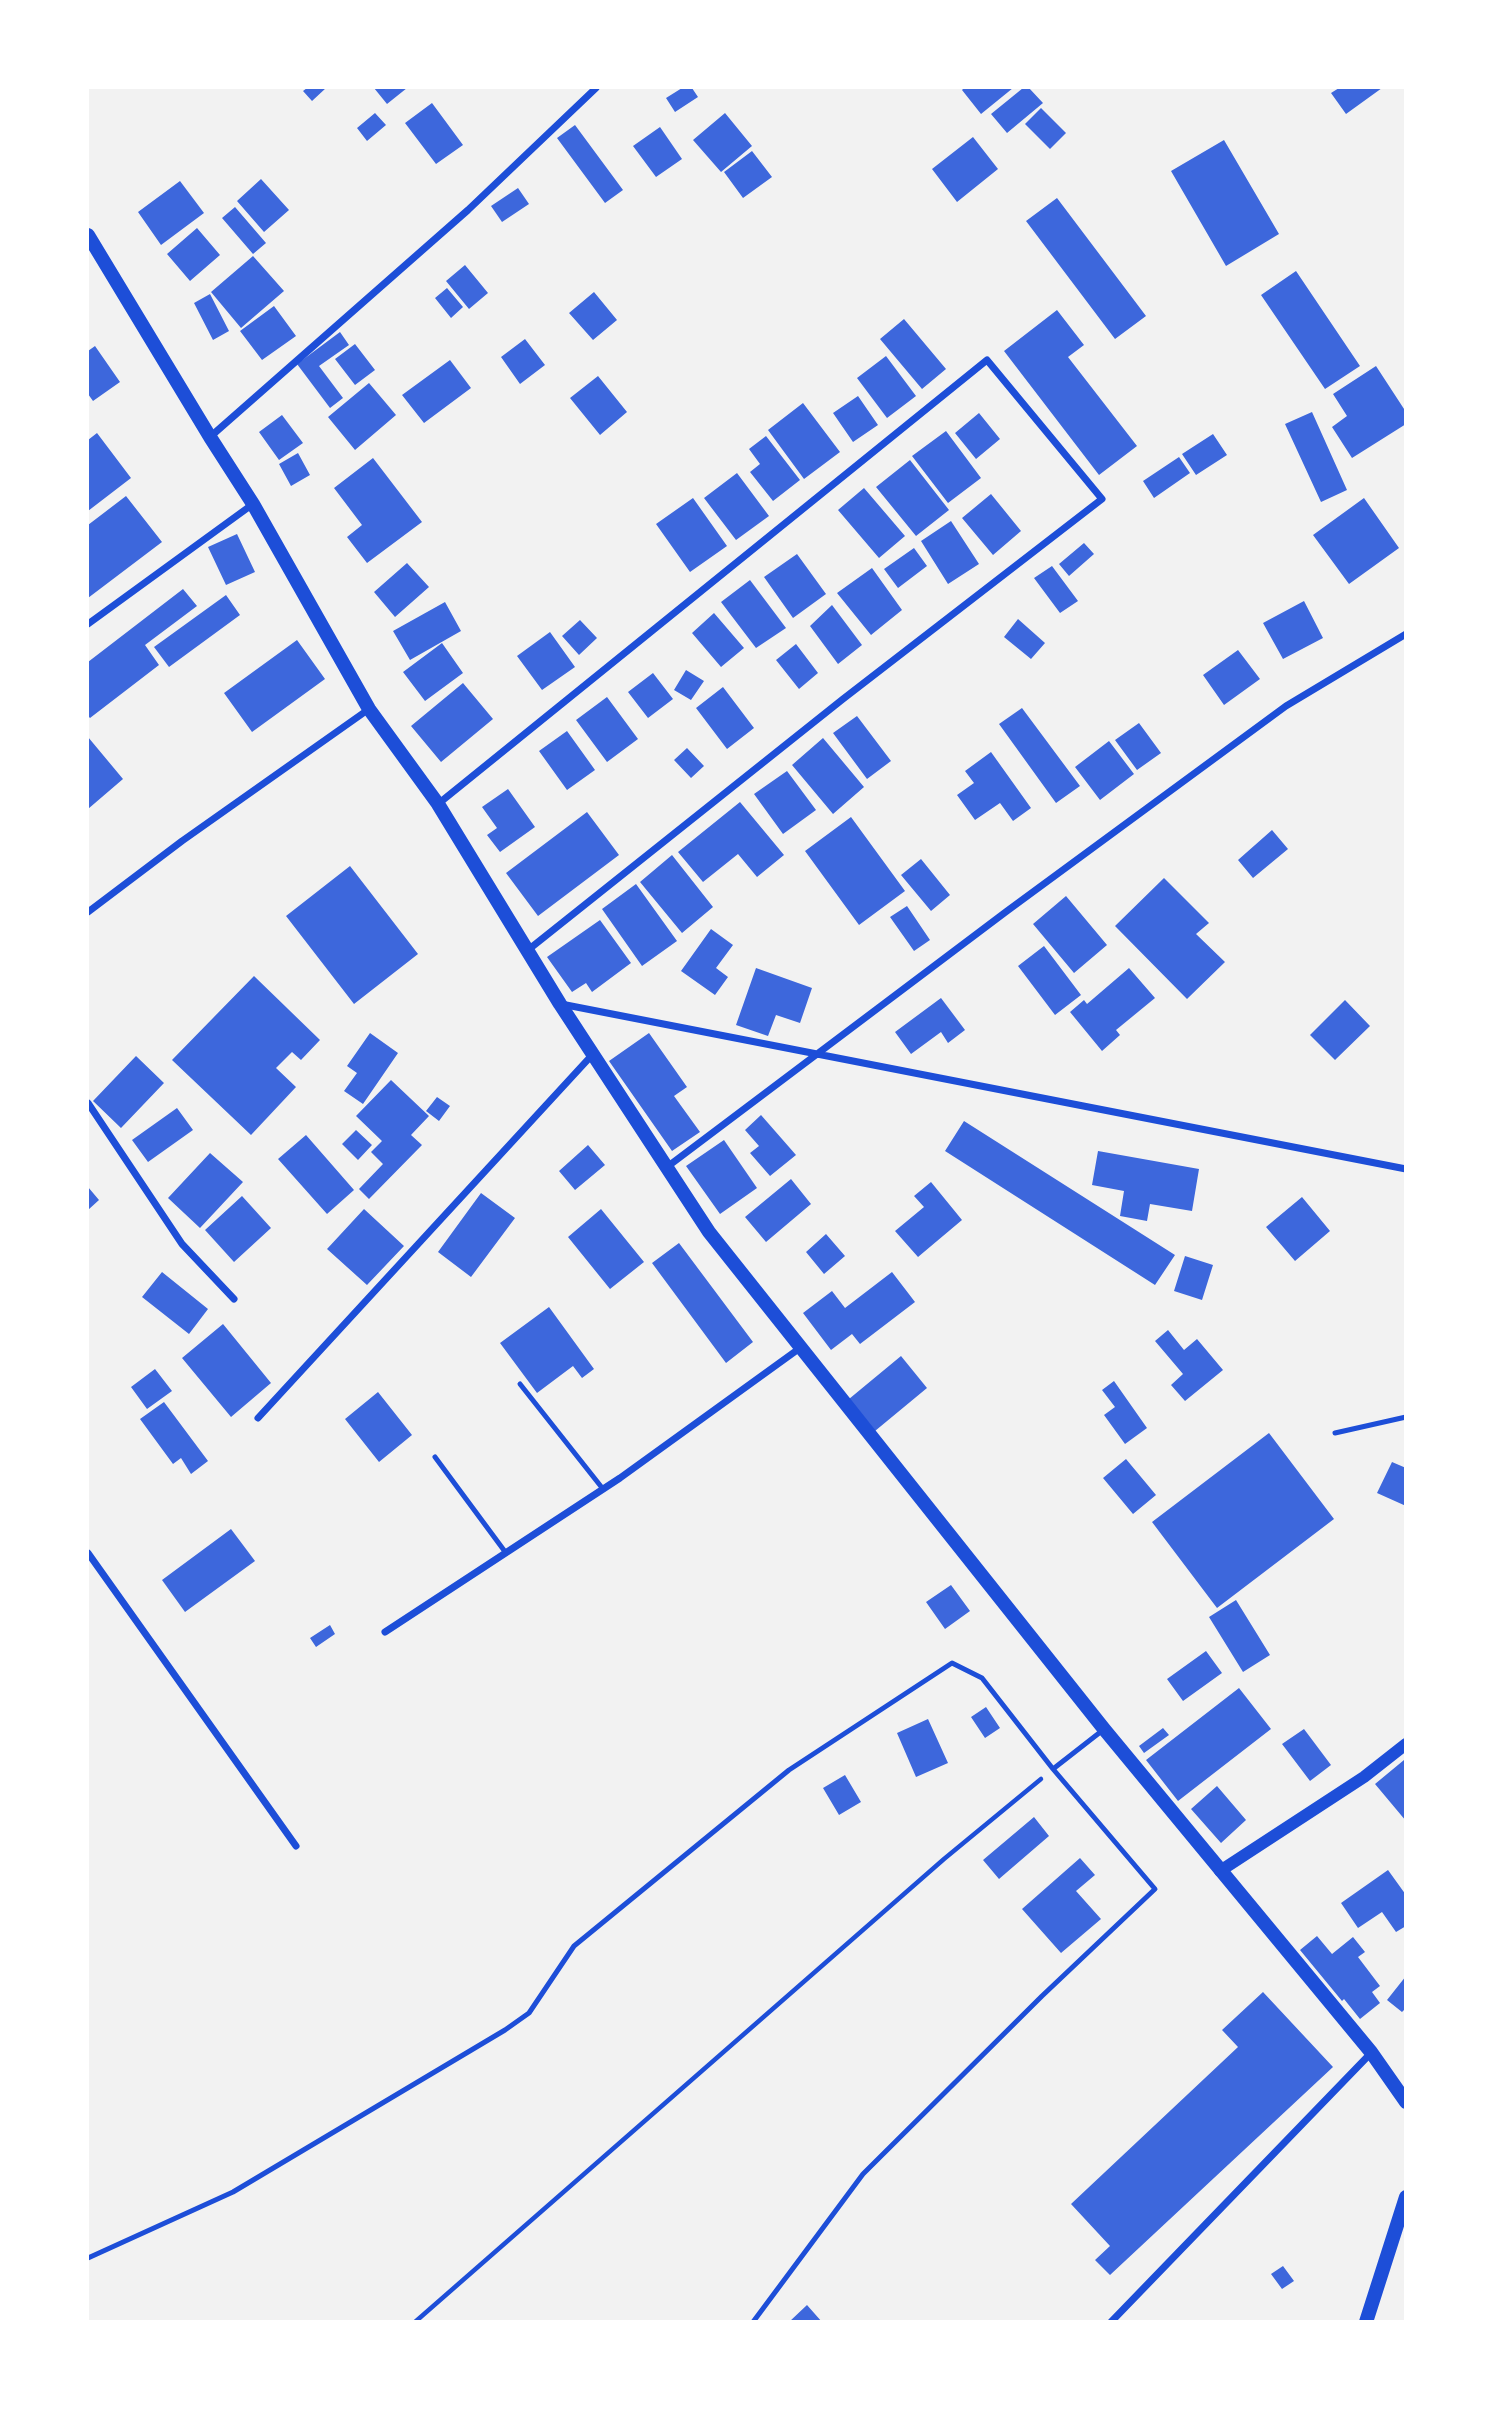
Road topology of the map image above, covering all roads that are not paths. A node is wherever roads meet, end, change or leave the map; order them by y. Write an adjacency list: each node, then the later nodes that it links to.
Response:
1 (596, 88): 3 (street)
2 (88, 235): 3 (main road)
3 (210, 437): 4 (main road)
4 (253, 504): 5 (street); 7 (main road)
5 (88, 624)
6 (1405, 634): 13 (street)
7 (369, 709): 8 (main road); 9 (street)
8 (438, 804): 10 (main road); 10 (street)
9 (88, 912)
10 (528, 950): 11 (main road)
11 (560, 1004): 12 (main road); 13 (street)
12 (593, 1054): 15 (main road); 21 (street)
13 (814, 1055): 15 (street); 16 (street)
14 (88, 1103): 17 (street)
15 (667, 1167): 18 (main road)
16 (1405, 1169)
17 (234, 1298)
18 (801, 1347): 24 (street); 28 (main road)
19 (520, 1384): 24 (lane)
20 (1405, 1417): 22 (lane)
21 (258, 1418)
22 (1335, 1433)
23 (435, 1457): 26 (lane)
24 (603, 1489): 26 (street)
25 (88, 1553): 31 (street)
26 (506, 1553): 27 (street)
27 (385, 1632)
28 (1104, 1729): 30 (lane); 32 (main road)
29 (1405, 1744): 32 (street)
30 (1053, 1769): 36 (lane); 37 (lane)
31 (296, 1846)
32 (1220, 1871): 33 (main road)
33 (1371, 2052): 34 (main road); 38 (street)
34 (1405, 2102)
35 (1405, 2197): 39 (main road)
36 (88, 2258)
37 (752, 2322)
38 (1111, 2322)
39 (1366, 2322)

